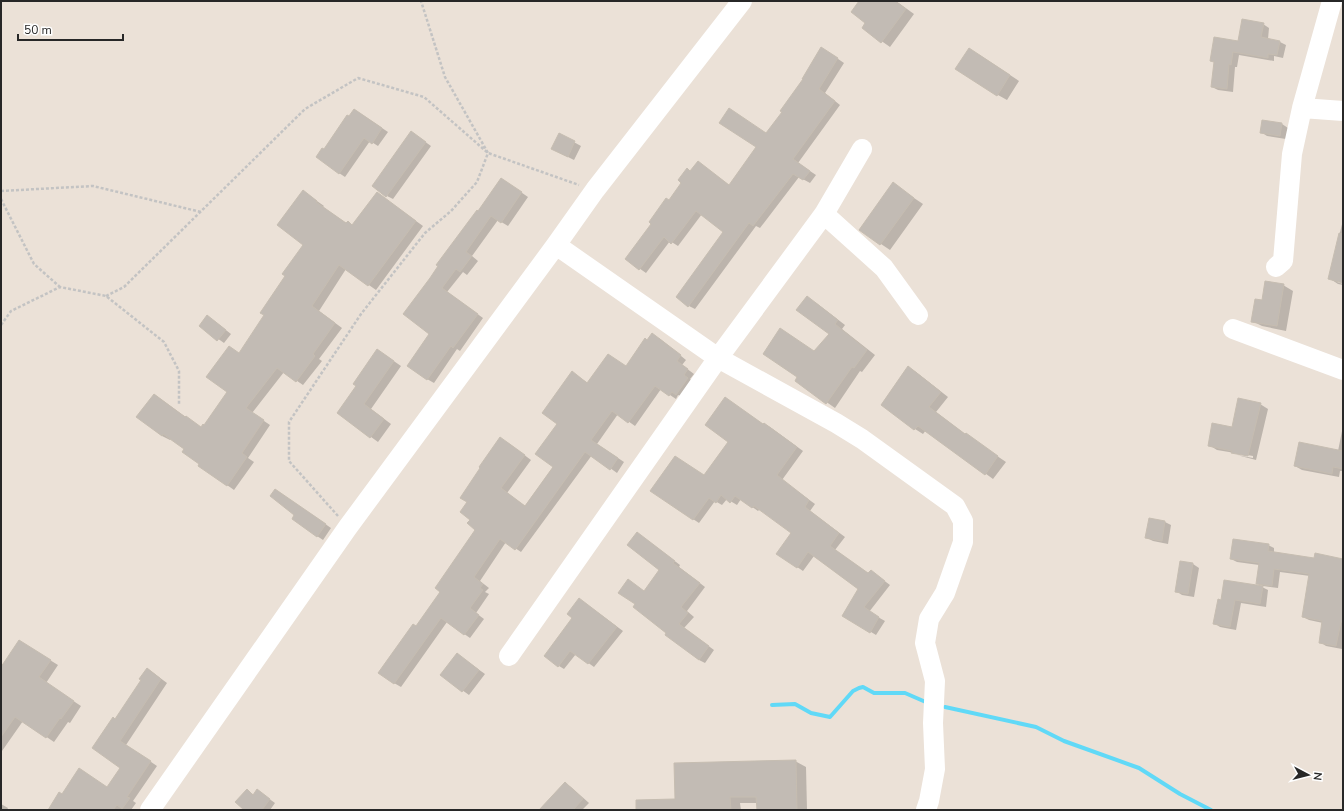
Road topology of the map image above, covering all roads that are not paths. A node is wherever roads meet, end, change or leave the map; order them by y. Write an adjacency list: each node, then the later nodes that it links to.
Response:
1 (742, 1): 7 (street)
2 (1332, 1): 3 (street)
3 (1302, 108): 4 (street); 8 (street)
4 (1343, 111)
5 (862, 149): 6 (street)
6 (824, 214): 9 (street); 11 (street)
7 (556, 245): 11 (street); 14 (street)
8 (1276, 267)
9 (918, 314)
10 (1233, 329): 12 (street)
11 (718, 358): 13 (street); 15 (street)
12 (1343, 370)
13 (509, 656)
14 (150, 810)
15 (926, 810)

